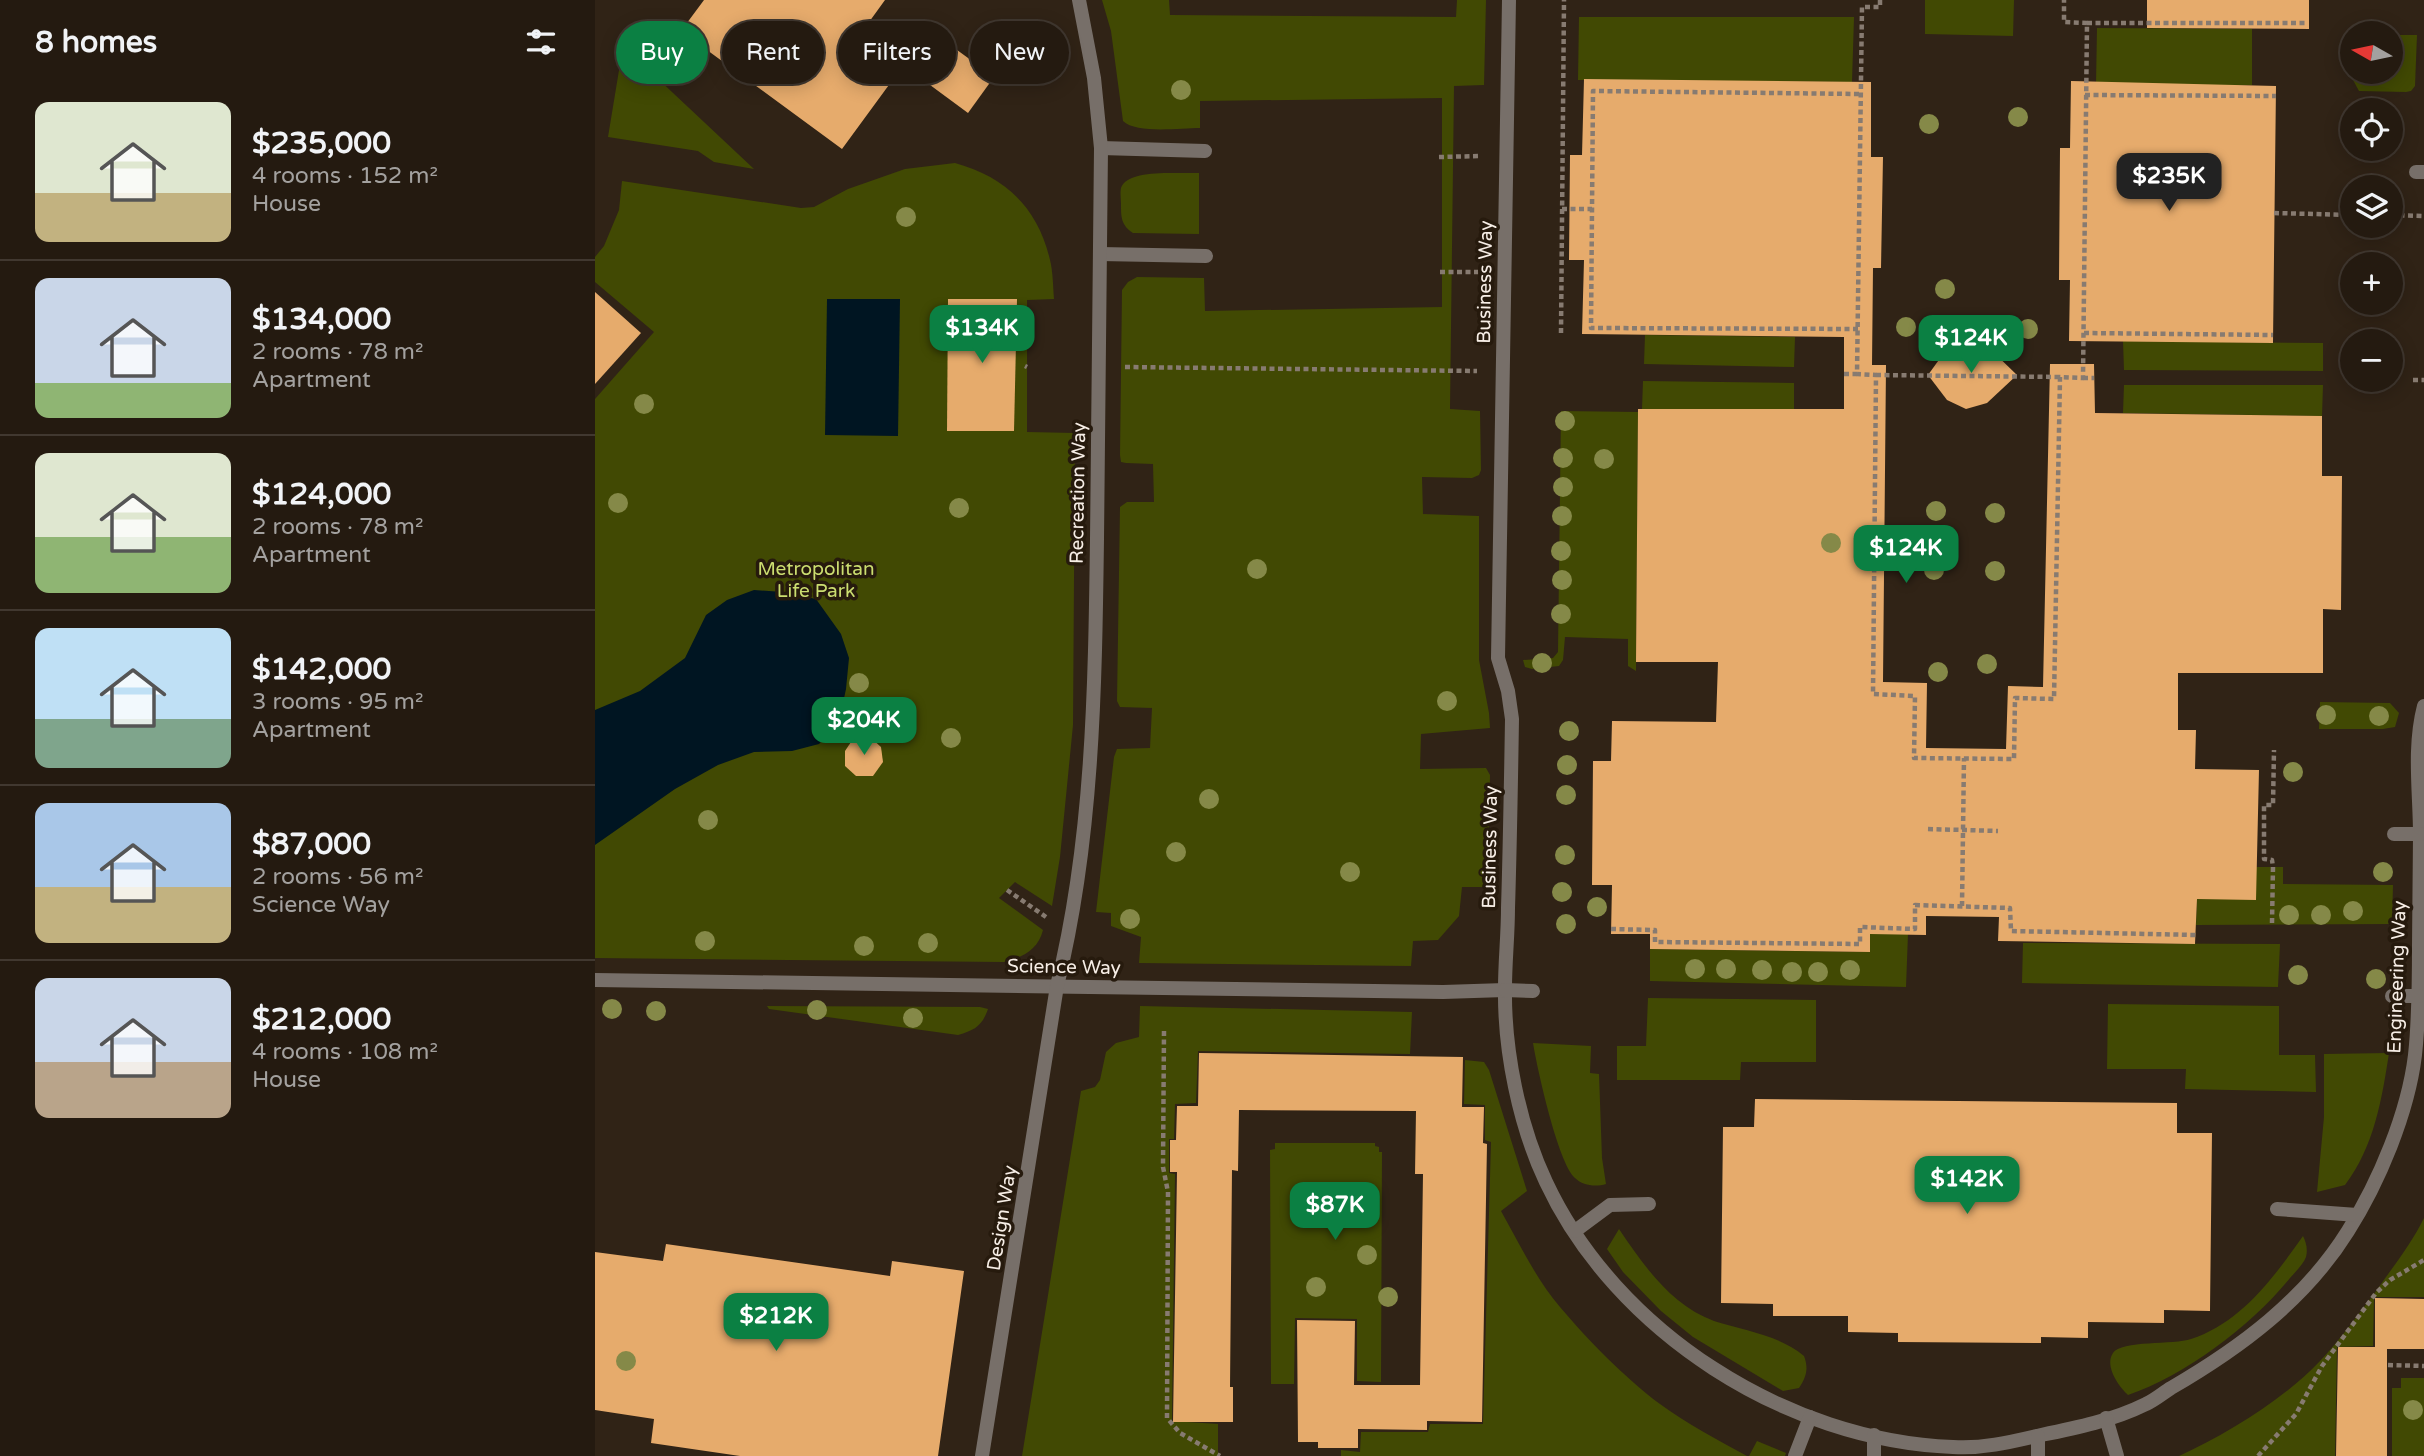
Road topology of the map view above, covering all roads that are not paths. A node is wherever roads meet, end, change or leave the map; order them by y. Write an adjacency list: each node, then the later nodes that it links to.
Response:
1 (1079, 0): 3 (street, Recreation Way)
2 (1509, 0): 12 (street, Business Way)
3 (1101, 148): 4 (street); 5 (street, Recreation Way)
4 (1205, 151)
5 (1100, 254): 6 (street); 11 (street, Recreation Way)
6 (1206, 256)
7 (2424, 706): 9 (street, Engineering Way)
8 (2394, 834): 9 (street)
9 (2420, 835): 15 (street, Engineering Way)
10 (595, 980): 11 (street, Science Way)
11 (1058, 986): 12 (street, Science Way); 25 (street, Design Way)
12 (1505, 990): 13 (street, Science Way); 19 (street, Business Way)
13 (1533, 991)
14 (2392, 996): 15 (street)
15 (2421, 996): 18 (street, Engineering Way)
16 (1649, 1204): 19 (street)
17 (2277, 1209): 18 (street)
18 (2357, 1215): 21 (street, Engineering Way)
19 (1575, 1231): 20 (street, Business Way)
20 (1810, 1417): 22 (street, Business Way); 26 (street)
21 (2106, 1418): 23 (street, Engineering Way); 29 (street)
22 (1874, 1435): 24 (street, Business Way); 27 (street)
23 (2038, 1436): 24 (street, Engineering Way); 28 (street)
24 (1953, 1447)
25 (982, 1456)
26 (1795, 1456)
27 (1874, 1456)
28 (2038, 1456)
29 (2117, 1456)

